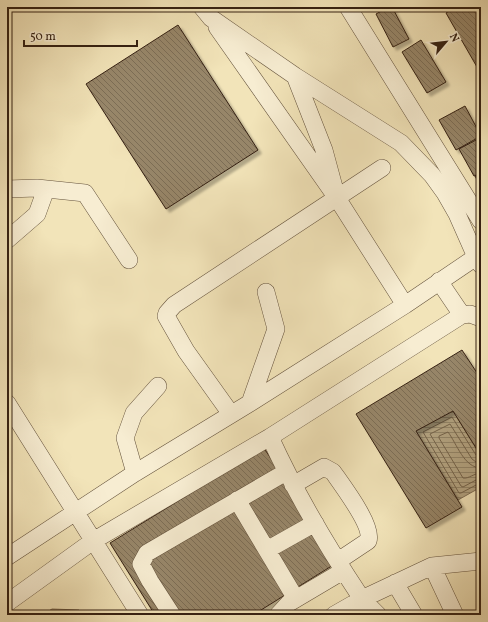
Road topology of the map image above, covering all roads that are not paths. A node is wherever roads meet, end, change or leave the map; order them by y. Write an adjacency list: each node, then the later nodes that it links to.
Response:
1 (348, 7): 8 (lane)
2 (206, 13): 3 (lane); 7 (lane)
3 (295, 76): 7 (lane); 10 (lane)
4 (382, 168): 7 (lane)
5 (46, 189): 6 (lane); 9 (lane); 11 (lane)
6 (7, 190)
7 (337, 198): 14 (lane); 20 (lane)
8 (481, 221)
9 (7, 240)
10 (479, 258): 12 (lane)
11 (130, 260)
12 (439, 281): 14 (lane); 15 (lane)
13 (266, 292): 19 (lane)
14 (405, 305): 19 (lane)
15 (462, 316): 16 (lane); 21 (lane)
16 (481, 318)
17 (158, 386): 22 (lane)
18 (7, 403): 25 (lane)
19 (250, 403): 20 (lane)
20 (231, 414): 22 (lane)
21 (270, 437): 23 (lane); 27 (lane)
22 (136, 473): 25 (lane)
23 (289, 478): 24 (lane); 26 (lane); 31 (lane)
24 (237, 500): 28 (lane); 38 (lane)
25 (76, 512): 27 (lane); 29 (lane)
26 (316, 523): 28 (lane); 31 (lane)
27 (94, 541): 36 (lane); 37 (lane)
28 (267, 550): 34 (lane)
29 (7, 556)
30 (481, 561): 32 (lane)
31 (340, 566): 34 (lane); 35 (lane)
32 (432, 566): 33 (lane); 43 (lane)
33 (395, 583): 35 (lane); 42 (lane)
34 (296, 599): 39 (lane)
35 (362, 599): 40 (lane); 41 (lane)
36 (7, 603)
37 (140, 615)
38 (172, 615)
39 (278, 615)
40 (334, 615)
41 (378, 615)
42 (414, 615)
43 (455, 615)

